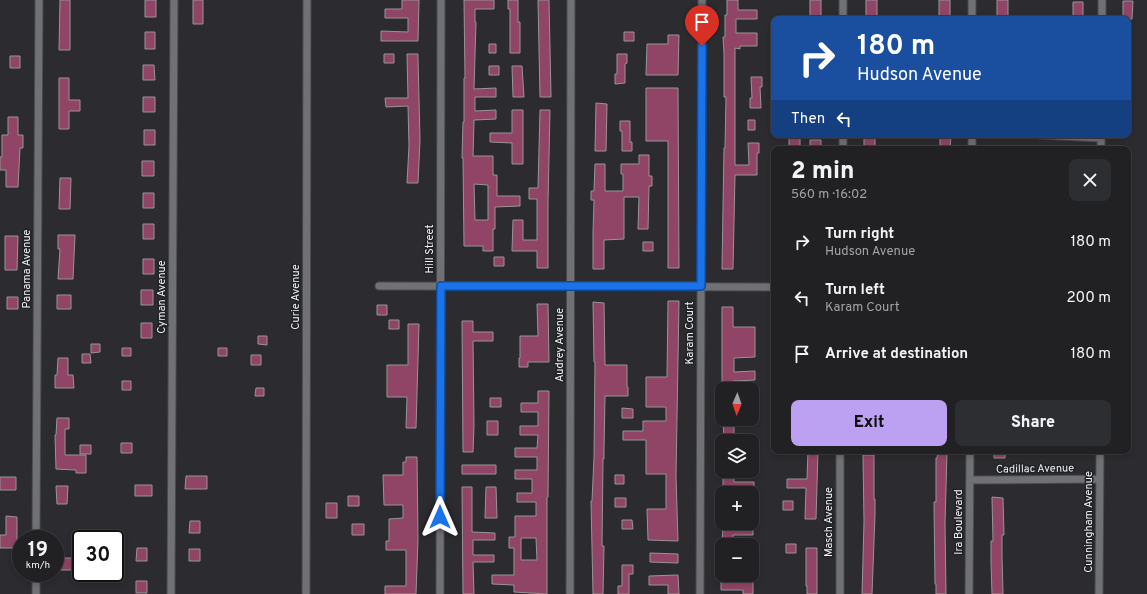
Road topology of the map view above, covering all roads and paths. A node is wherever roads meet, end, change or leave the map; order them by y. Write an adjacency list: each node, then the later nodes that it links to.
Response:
1 (40, 0): 23 (street, Panama Avenue)
2 (174, 0): 26 (street, Cyman Avenue)
3 (307, 0): 27 (street, Curie Avenue)
4 (441, 0): 14 (street, Hill Street)
5 (571, 0): 15 (street, Audrey Avenue)
6 (702, 0): 16 (street, Karam Court)
7 (843, 0): 10 (street)
8 (972, 0): 11 (street)
9 (1102, 0): 12 (street)
10 (843, 16)
11 (972, 16)
12 (1102, 16)
13 (379, 286): 14 (street)
14 (441, 286): 15 (street); 28 (street, Hill Street)
15 (571, 286): 16 (street); 29 (street, Audrey Avenue)
16 (701, 286): 17 (street); 30 (street, Karam Court)
17 (771, 287)
18 (840, 454): 31 (street, Masch Avenue)
19 (970, 454): 22 (street, Ira Boulevard)
20 (1100, 454): 21 (street, Cunningham Avenue)
21 (1100, 479): 22 (street, Cadillac Avenue); 33 (street, Cunningham Avenue)
22 (970, 480): 32 (street, Ira Boulevard)
23 (36, 530)
24 (36, 582): 25 (street)
25 (36, 594)
26 (171, 594)
27 (306, 594)
28 (440, 594)
29 (570, 594)
30 (700, 594)
31 (840, 594)
32 (969, 594)
33 (1099, 594)

